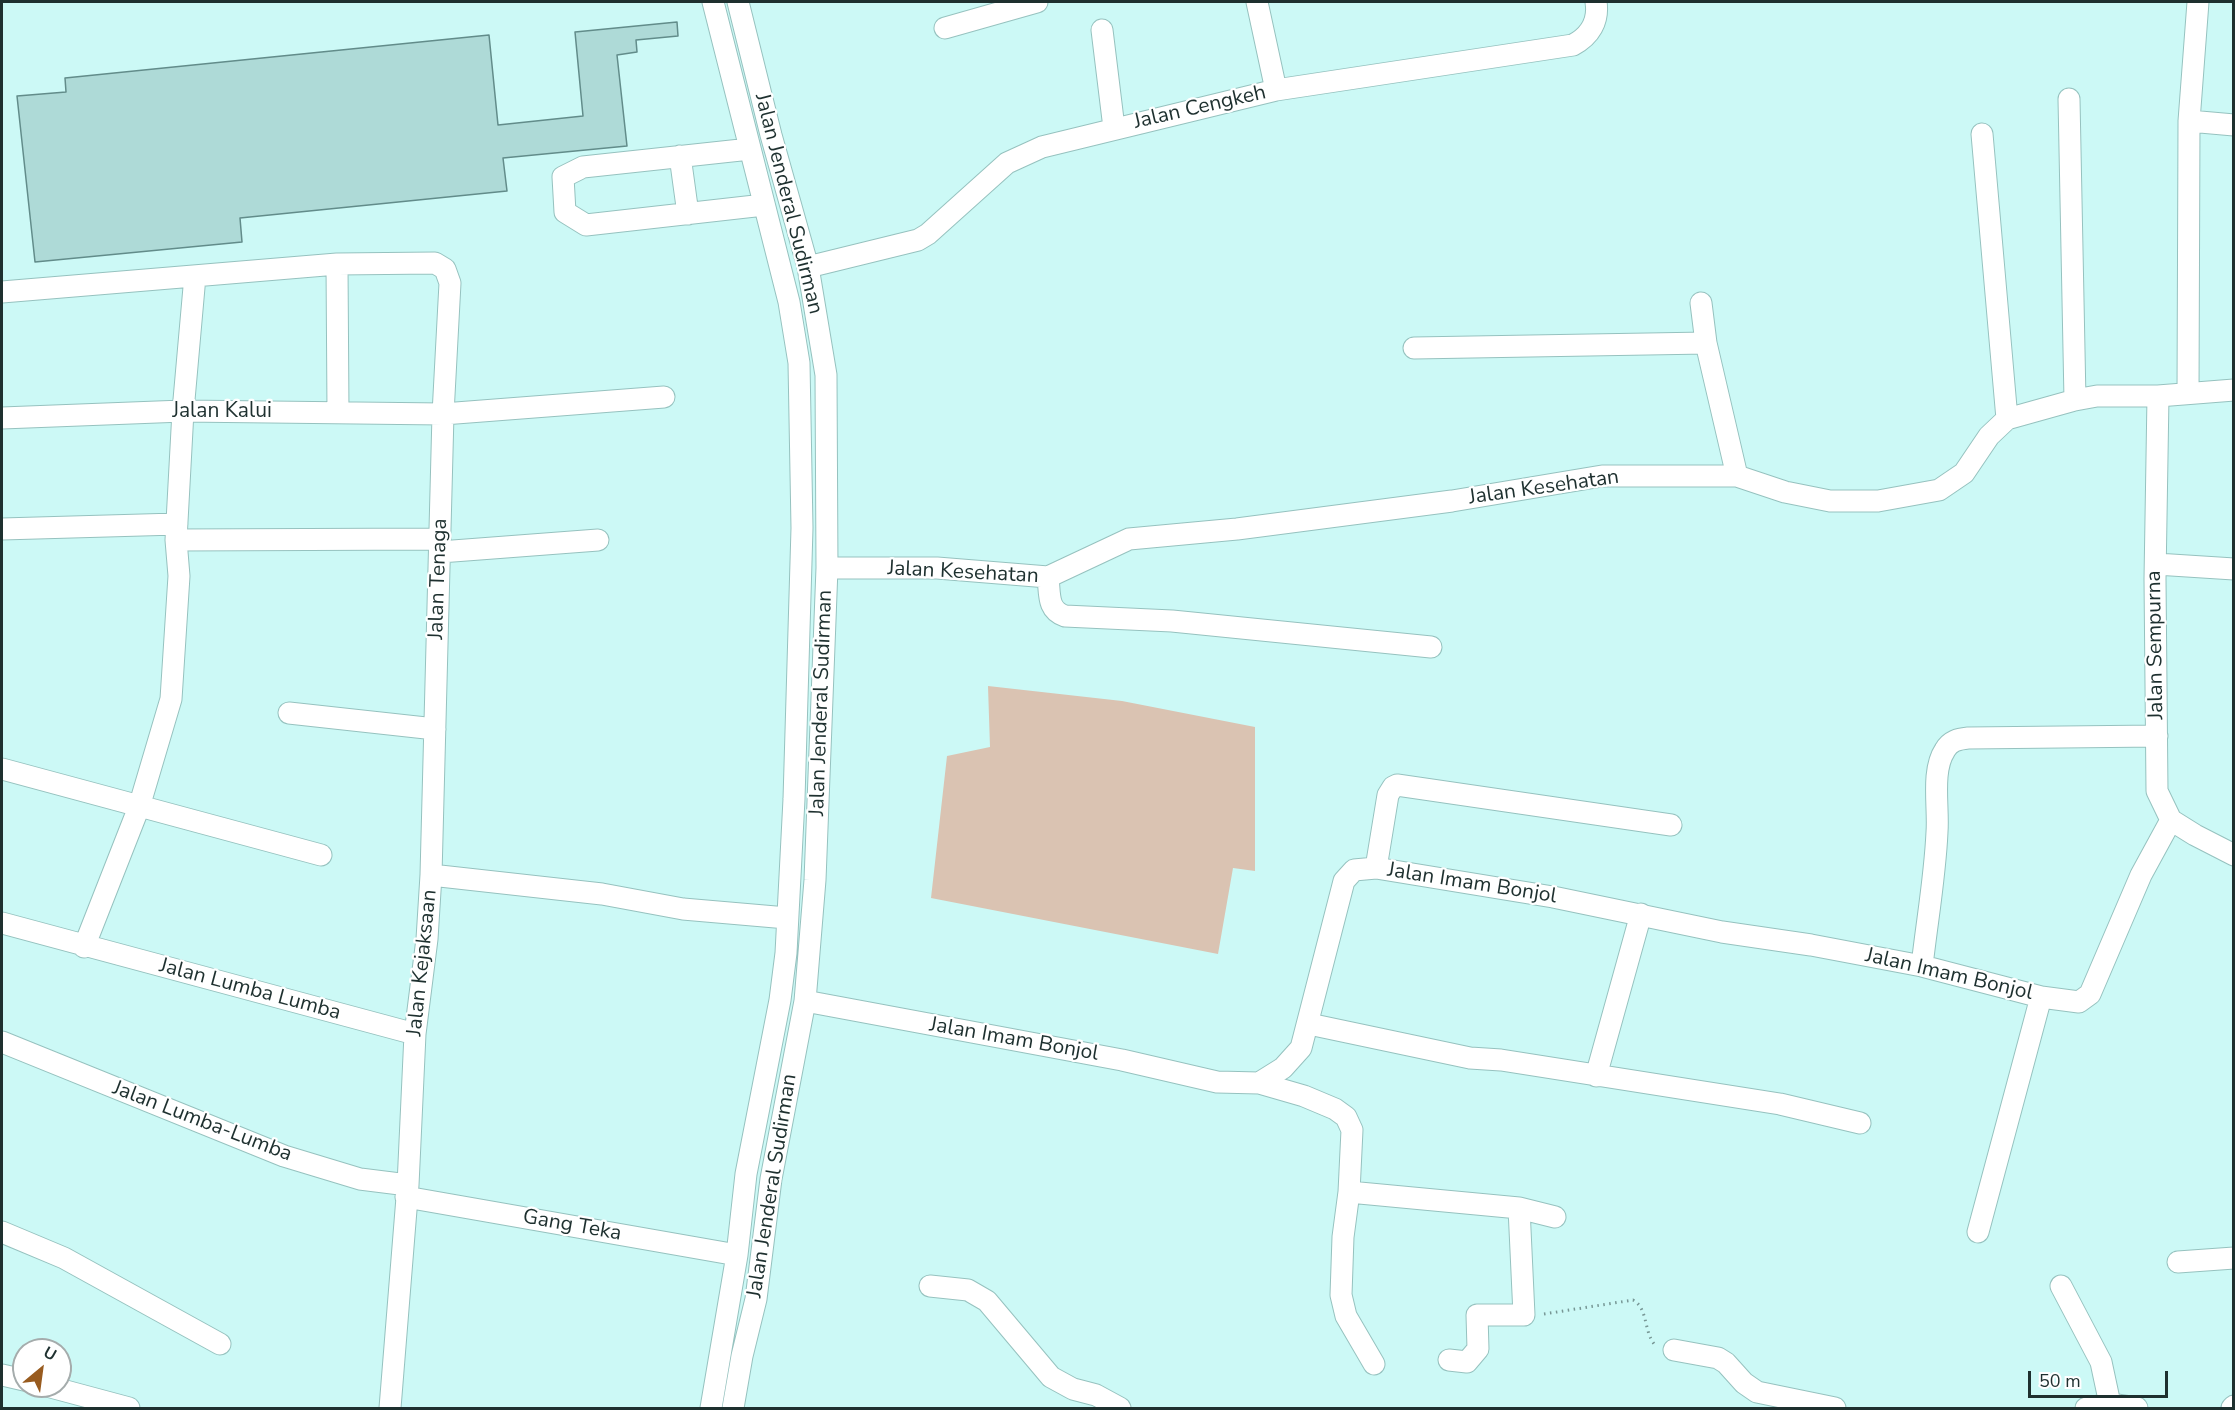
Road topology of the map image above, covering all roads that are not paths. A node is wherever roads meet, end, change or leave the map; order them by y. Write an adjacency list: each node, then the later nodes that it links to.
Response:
1 (713, 2): 15 (street, Jalan Jenderal Sudirman)
2 (738, 2): 20 (street, Jalan Jenderal Sudirman)
3 (1037, 2): 7 (street)
4 (1257, 2): 9 (street)
5 (1596, 2): 9 (street, Jalan Cengkeh)
6 (2198, 2): 11 (street)
7 (945, 28)
8 (1102, 30): 13 (street)
9 (1276, 90): 13 (street, Jalan Cengkeh)
10 (2068, 99): 30 (street)
11 (2189, 121): 12 (street); 27 (street)
12 (2234, 124)
13 (1114, 128): 20 (street, Jalan Cengkeh)
14 (1982, 134): 35 (street)
15 (750, 149): 16 (street); 17 (street, Jalan Jenderal Sudirman)
16 (680, 156): 18 (street); 18 (street)
17 (764, 205): 18 (street); 36 (street, Jalan Jenderal Sudirman)
18 (688, 213)
19 (337, 264): 21 (street); 32 (street); 33 (street, Jalan Tenaga)
20 (808, 267): 37 (street, Jalan Jenderal Sudirman)
21 (195, 276): 22 (street); 31 (street)
22 (2, 292)
23 (1701, 303): 24 (street)
24 (1706, 343): 25 (street); 38 (street)
25 (1414, 348)
26 (2234, 390): 27 (street, Jalan Kesehatan)
27 (2188, 393): 28 (street, Jalan Kesehatan)
28 (2158, 396): 30 (street, Jalan Kesehatan); 43 (street, Jalan Sempurna)
29 (664, 397): 33 (street, Jalan Kalui)
30 (2075, 400): 35 (street, Jalan Kesehatan)
31 (183, 411): 32 (street, Jalan Kalui); 34 (street, Jalan Kalui); 40 (street)
32 (338, 412): 33 (street, Jalan Kalui)
33 (443, 414): 42 (street, Jalan Tenaga)
34 (2, 418)
35 (2007, 419): 38 (street, Jalan Kesehatan)
36 (801, 456): 37 (street); 60 (street, Jalan Jenderal Sudirman)
37 (826, 458): 44 (street, Jalan Jenderal Sudirman)
38 (1737, 476): 46 (street, Jalan Kesehatan)
39 (2, 529): 40 (street)
40 (177, 532): 42 (street); 52 (street)
41 (598, 540): 42 (street)
42 (440, 545): 49 (street, Jalan Tenaga)
43 (2156, 564): 45 (street); 50 (street, Jalan Sempurna)
44 (827, 568): 46 (street, Jalan Kesehatan); 65 (street, Jalan Jenderal Sudirman)
45 (2234, 569)
46 (1048, 577): 47 (street)
47 (1431, 647)
48 (289, 713): 49 (street)
49 (435, 729): 58 (street, Jalan Tenaga)
50 (2157, 736): 53 (street, Jalan Sempurna); 63 (street)
51 (2, 769): 52 (street)
52 (139, 807): 55 (street); 62 (street)
53 (2170, 820): 56 (street); 64 (street, Jalan Imam Bonjol)
54 (1671, 825): 57 (street)
55 (321, 855)
56 (2234, 855)
57 (1376, 868): 59 (street, Jalan Imam Bonjol); 66 (street, Jalan Imam Bonjol)
58 (431, 875): 60 (street, Jalan Kejaksaan); 67 (street, Jalan Kejaksaan)
59 (1641, 914): 63 (street, Jalan Imam Bonjol); 69 (street)
60 (787, 918): 72 (street, Jalan Jenderal Sudirman)
61 (2, 923): 62 (street, Jalan Lumba Lumba)
62 (84, 946): 67 (street, Jalan Lumba Lumba)
63 (1922, 966): 64 (street, Jalan Imam Bonjol)
64 (2041, 997): 79 (street)
65 (805, 1001): 70 (street, Jalan Imam Bonjol); 73 (street, Jalan Jenderal Sudirman)
66 (1309, 1024): 69 (street); 70 (street, Jalan Imam Bonjol)
67 (416, 1034): 74 (street, Jalan Kejaksaan)
68 (2, 1042): 74 (street, Jalan Lumba-Lumba)
69 (1596, 1076): 71 (street)
70 (1259, 1083): 75 (street)
71 (1860, 1123)
72 (746, 1174): 73 (street); 80 (street, Jalan Jenderal Sudirman)
73 (771, 1179): 94 (street, Jalan Jenderal Sudirman)
74 (407, 1191): 80 (street, Gang Teka); 92 (street, Jalan Kejaksaan)
75 (1349, 1191): 76 (street); 88 (street)
76 (1519, 1208): 77 (street); 87 (street)
77 (1555, 1217)
78 (2, 1232): 85 (street)
79 (1978, 1232)
80 (737, 1254): 93 (street, Jalan Jenderal Sudirman)
81 (2234, 1258): 82 (street)
82 (2178, 1262)
83 (930, 1286): 95 (street)
84 (2061, 1286): 90 (street)
85 (220, 1344)
86 (1674, 1350): 96 (street)
87 (1449, 1360)
88 (1374, 1364)
89 (72, 1393): 91 (street)
90 (2110, 1404): 97 (street); 98 (street)
91 (129, 1408)
92 (390, 1408)
93 (711, 1408)
94 (733, 1408)
95 (1120, 1408)
96 (1835, 1408)
97 (2086, 1408)
98 (2137, 1408)

